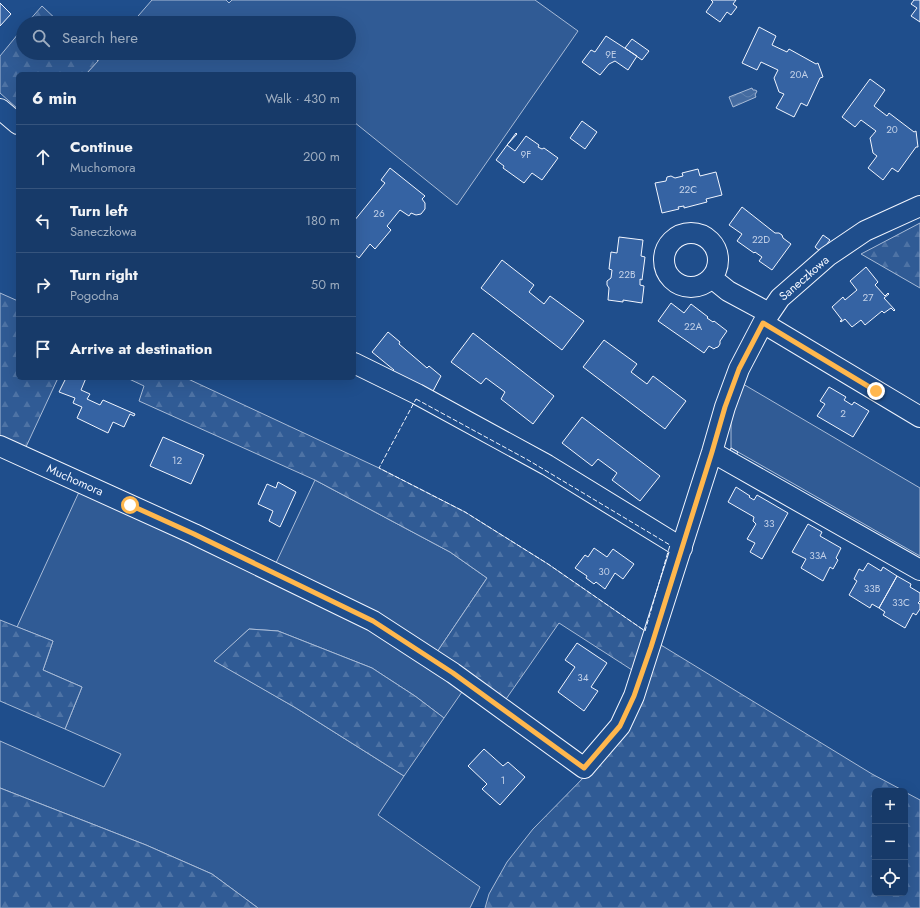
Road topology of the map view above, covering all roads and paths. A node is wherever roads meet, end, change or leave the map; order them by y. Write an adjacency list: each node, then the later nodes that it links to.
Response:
1 (0, 109): 2 (street)
2 (16, 122)
3 (920, 206): 5 (street, Saneczkowa)
4 (712, 278): 5 (street)
5 (766, 318): 7 (street); 9 (street, Saneczkowa)
6 (356, 364): 10 (street)
7 (920, 417)
8 (0, 446): 12 (street, Muchomora)
9 (712, 452): 10 (street, Saneczkowa); 11 (street)
10 (682, 548): 12 (street, Saneczkowa)
11 (920, 570)
12 (584, 768)

